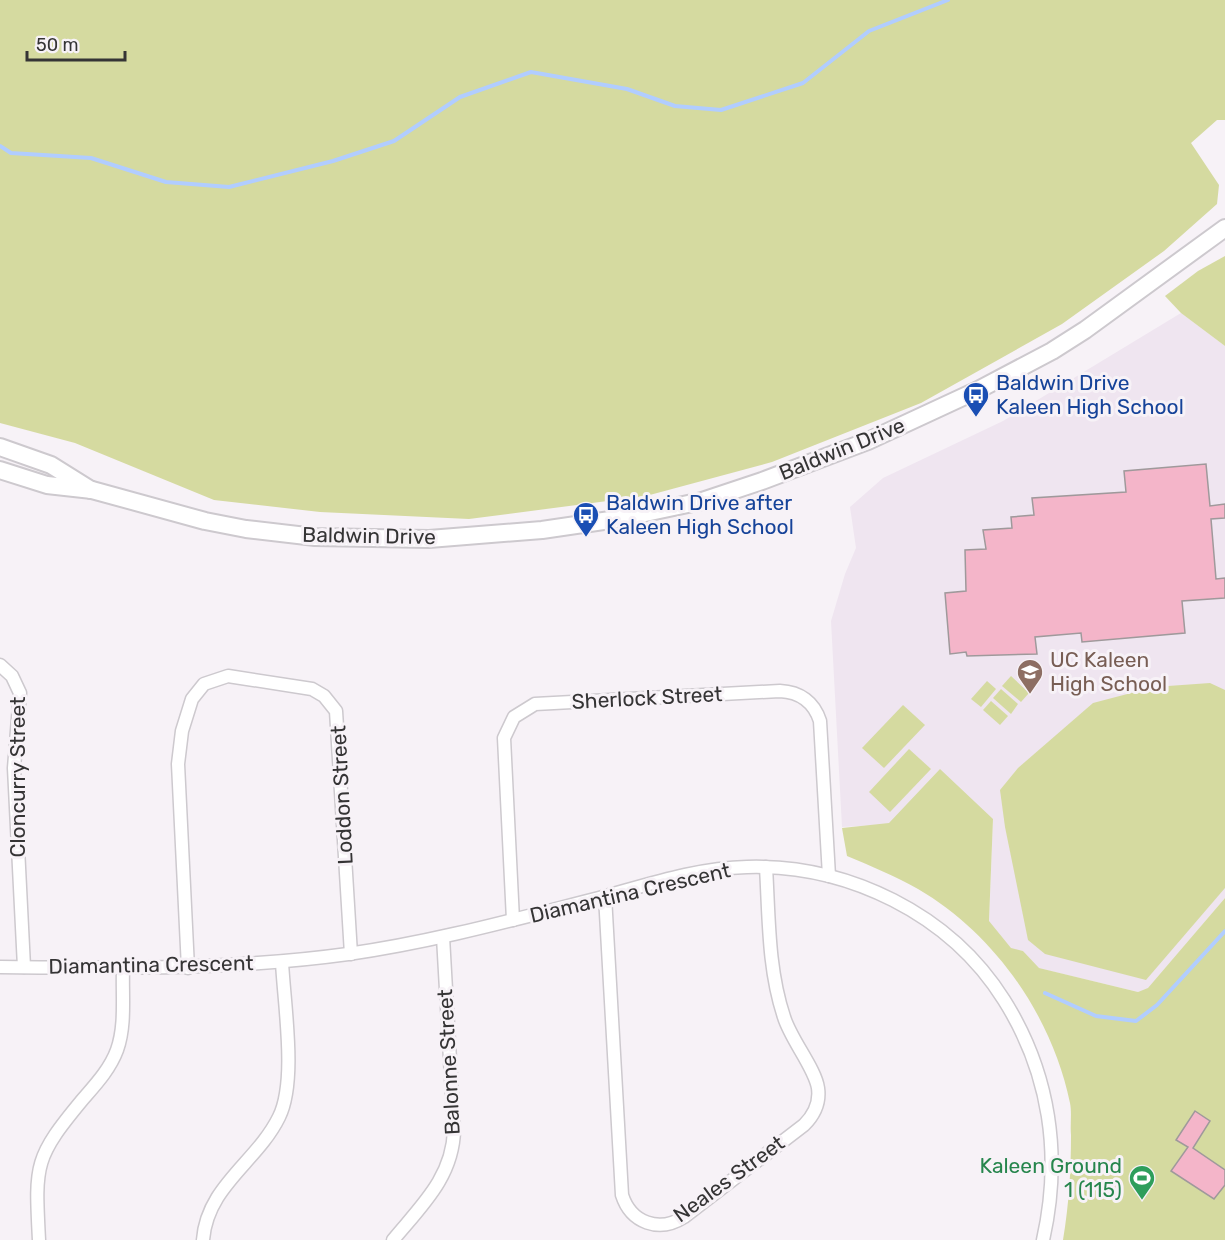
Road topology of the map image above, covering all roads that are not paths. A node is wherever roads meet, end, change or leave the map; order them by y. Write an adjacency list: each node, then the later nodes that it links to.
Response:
1 (1225, 228): 4 (main road, Baldwin Drive)
2 (0, 447): 4 (main road, Baldwin Drive)
3 (0, 470): 4 (main road, Baldwin Drive)
4 (92, 490)
5 (0, 665): 14 (street, Cloncurry Street)
6 (766, 867): 7 (street, Diamantina Crescent); 8 (street, Diamantina Crescent); 8 (street, Neales Street)
7 (829, 876): 9 (street, Sherlock Street); 20 (street, Diamantina Crescent)
8 (605, 896): 9 (street, Diamantina Crescent)
9 (513, 920): 10 (street, Diamantina Crescent)
10 (443, 937): 11 (street, Diamantina Crescent); 19 (street, Balonne Street)
11 (351, 954): 12 (street, Diamantina Crescent); 15 (street, Loddon Street)
12 (282, 962): 15 (street, Diamantina Crescent); 18 (street)
13 (0, 967): 14 (street, Diamantina Crescent)
14 (24, 967): 16 (street, Diamantina Crescent)
15 (188, 968): 16 (street, Diamantina Crescent)
16 (123, 969): 17 (street)
17 (39, 1240)
18 (203, 1240)
19 (393, 1240)
20 (1043, 1240)

